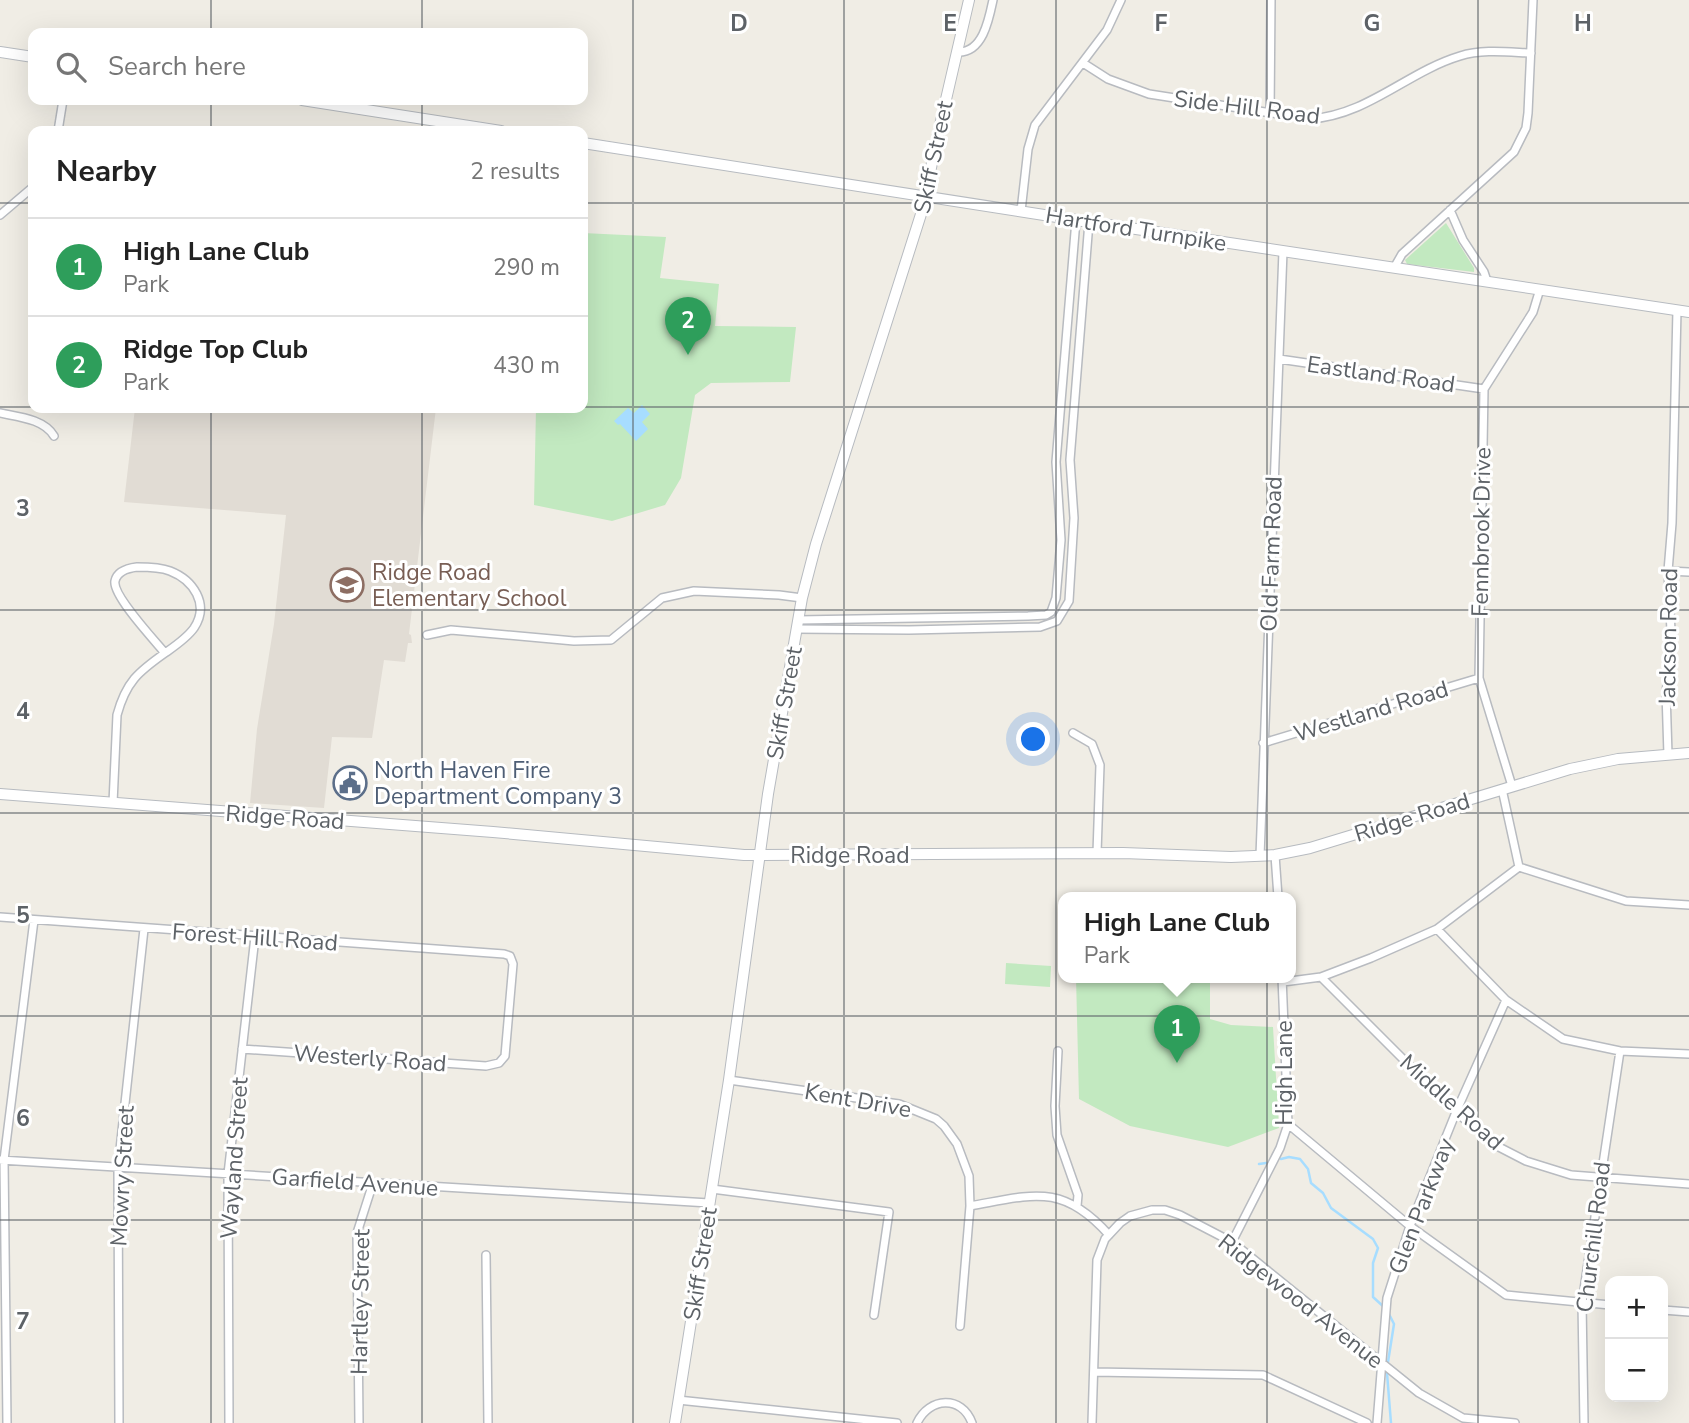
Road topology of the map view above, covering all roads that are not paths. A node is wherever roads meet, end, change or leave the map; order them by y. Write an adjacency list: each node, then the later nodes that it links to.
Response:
1 (969, 0): 7 (main road, Skiff Street)
2 (993, 0): 7 (street)
3 (1121, 0): 10 (street)
4 (1272, 0): 13 (street)
5 (1533, 0): 8 (street)
6 (0, 52): 9 (main road)
7 (958, 52): 18 (main road, Skiff Street)
8 (1531, 53): 13 (street, Side Hill Road); 19 (street)
9 (28, 56)
10 (1083, 63): 13 (street, Side Hill Road); 20 (street)
11 (62, 105): 14 (street)
12 (334, 105): 15 (main road)
13 (1270, 113)
14 (59, 126)
15 (469, 126)
16 (588, 144): 18 (main road, Hartford Turnpike)
17 (28, 191): 21 (street)
18 (926, 195): 20 (main road, Hartford Turnpike); 40 (main road, Skiff Street)
19 (1450, 210): 25 (street); 26 (street)
20 (1021, 211): 22 (main road, Hartford Turnpike)
21 (0, 215)
22 (1076, 220): 23 (main road, Hartford Turnpike); 33 (street)
23 (1089, 222): 24 (main road, Hartford Turnpike); 34 (street)
24 (1283, 251): 25 (main road, Hartford Turnpike); 30 (street, Old Farm Road)
25 (1394, 268): 26 (main road, Hartford Turnpike)
26 (1487, 281): 27 (main road, Hartford Turnpike)
27 (1540, 289): 28 (main road, Hartford Turnpike); 31 (street)
28 (1678, 310): 29 (main road, Hartford Turnpike); 38 (street, Jackson Road)
29 (1689, 312)
30 (1279, 359): 31 (street, Eastland Road); 50 (street, Old Farm Road)
31 (1484, 388): 48 (street, Fennbrook Drive)
32 (0, 413): 35 (street)
33 (1058, 425): 34 (street); 36 (street)
34 (1073, 425): 37 (street)
35 (54, 436)
36 (1055, 474): 37 (street); 41 (street)
37 (1070, 475): 42 (street)
38 (1668, 571): 39 (street); 52 (street, Jackson Road)
39 (1689, 572)
40 (802, 598): 44 (main road, Skiff Street); 46 (street)
41 (1053, 610): 42 (street); 43 (street)
42 (1062, 616): 45 (street)
43 (935, 618): 44 (street); 45 (street)
44 (797, 625): 45 (street); 58 (main road, Skiff Street)
45 (935, 629)
46 (427, 635)
47 (165, 653): 47 (street); 55 (street)
48 (1479, 678): 50 (street, Westland Road); 53 (street, Fennbrook Drive)
49 (1073, 733): 56 (street)
50 (1263, 743): 59 (street, Old Farm Road)
51 (1689, 753): 52 (main road, Ridge Road)
52 (1668, 755): 53 (main road, Ridge Road)
53 (1507, 787): 57 (main road, Ridge Road); 60 (street, Fennbrook Drive)
54 (0, 794): 55 (main road, Ridge Road)
55 (113, 803): 58 (main road, Ridge Road)
56 (1097, 853): 58 (main road, Ridge Road); 59 (main road, Ridge Road)
57 (1275, 855): 59 (main road, Ridge Road); 61 (street)
58 (760, 856): 77 (main road, Skiff Street)
59 (1260, 856)
60 (1518, 867): 62 (street); 66 (street)
61 (1278, 892)
62 (1689, 905)
63 (0, 917): 64 (street, Forest Hill Road)
64 (34, 920): 65 (street, Forest Hill Road); 80 (street)
65 (144, 929): 67 (street, Forest Hill Road); 81 (street, Mowry Street)
66 (1437, 929): 68 (street); 71 (street)
67 (255, 937): 72 (street, Wayland Street); 76 (street, Forest Hill Road)
68 (1321, 977): 69 (street); 78 (street, Middle Road)
69 (1296, 979)
70 (1282, 983): 79 (street, High Lane)
71 (1506, 1000): 74 (street); 78 (street, Glen Parkway)
72 (242, 1049): 76 (street, Westerly Road); 82 (street, Wayland Street)
73 (1058, 1051): 89 (street)
74 (1619, 1051): 75 (street); 83 (street, Churchill Road)
75 (1689, 1054)
76 (499, 1063)
77 (729, 1080): 86 (main road, Skiff Street); 88 (street, Kent Drive)
78 (1456, 1112): 83 (street, Middle Road); 90 (street, Glen Parkway)
79 (1288, 1124): 90 (street); 92 (street, High Lane)
80 (2, 1160): 81 (street, Garfield Avenue); 103 (street)
81 (118, 1168): 82 (street, Garfield Avenue); 104 (street, Mowry Street)
82 (228, 1174): 84 (street, Garfield Avenue); 105 (street, Wayland Street)
83 (1600, 1177): 85 (street, Middle Road); 94 (street, Churchill Road)
84 (373, 1183): 87 (street, Garfield Avenue); 106 (street, Hartley Street)
85 (1689, 1184)
86 (712, 1189): 87 (main road, Skiff Street); 98 (street)
87 (709, 1203): 102 (main road, Skiff Street)
88 (970, 1206): 89 (street); 99 (street, Kent Drive)
89 (1077, 1206): 91 (street)
90 (1410, 1226): 94 (street); 100 (street, Glen Parkway)
91 (1109, 1235): 92 (street, Ridgewood Avenue); 101 (street)
92 (1232, 1241): 100 (street, Ridgewood Avenue)
93 (486, 1255): 107 (street)
94 (1582, 1303): 95 (street); 116 (street, Churchill Road)
95 (1605, 1305)
96 (1668, 1310): 97 (street)
97 (1689, 1312)
98 (874, 1315)
99 (960, 1326)
100 (1380, 1363): 114 (street, Glen Parkway); 115 (street, Ridgewood Avenue)
101 (1094, 1372): 112 (street); 113 (street)
102 (678, 1400): 108 (main road, Skiff Street); 109 (street)
103 (7, 1423)
104 (119, 1423)
105 (229, 1423)
106 (359, 1423)
107 (488, 1423)
108 (675, 1423)
109 (897, 1423)
110 (917, 1423): 111 (street)
111 (972, 1423)
112 (1092, 1423)
113 (1367, 1423)
114 (1377, 1423)
115 (1515, 1423)
116 (1584, 1423)

